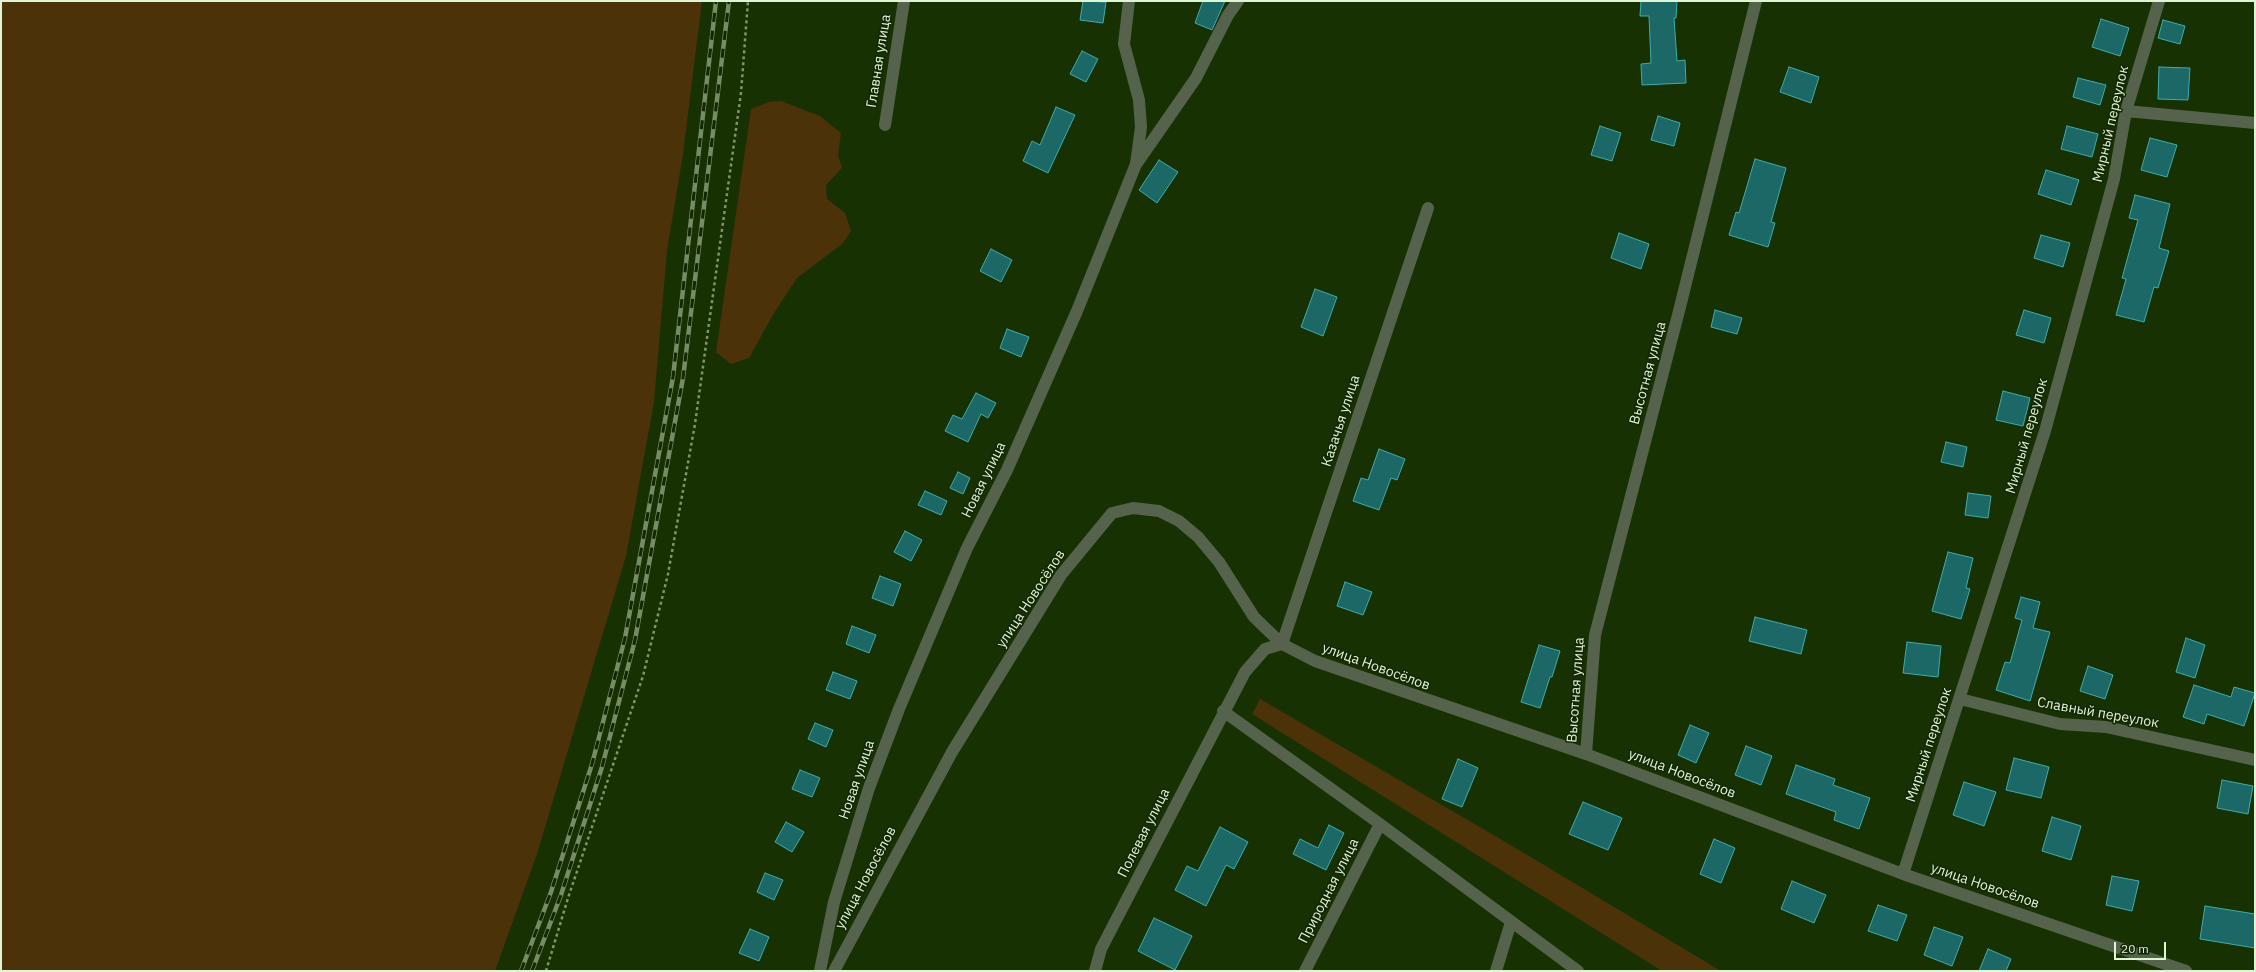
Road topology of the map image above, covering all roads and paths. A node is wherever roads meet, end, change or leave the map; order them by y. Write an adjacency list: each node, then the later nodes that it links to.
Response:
1 (748, 1): 20 (path)
2 (904, 1): 9 (street, Главная улица)
3 (1129, 1): 10 (street, Новая улица)
4 (1238, 1): 10 (street)
5 (1756, 1): 15 (street, Высотная улица)
6 (2159, 1): 7 (street, Мирный переулок)
7 (2126, 112): 8 (street); 13 (street, Мирный переулок)
8 (2255, 123)
9 (885, 125)
10 (1136, 164): 21 (street, Новая улица)
11 (1428, 208): 12 (street, Казачья улица)
12 (1282, 644): 14 (street, Полевая улица); 15 (street, улица Новосёлов); 22 (street, улица Новосёлов)
13 (1960, 699): 16 (street, Славный переулок); 18 (street, Мирный переулок)
14 (1223, 711): 17 (street); 23 (street, Полевая улица)
15 (1586, 754): 18 (street, улица Новосёлов)
16 (2255, 760)
17 (1380, 824): 19 (street); 24 (street, Природная улица)
18 (1903, 874): 27 (street, улица Новосёлов)
19 (1511, 922): 25 (street); 26 (street)
20 (546, 971)
21 (820, 971)
22 (834, 971)
23 (1095, 971)
24 (1305, 971)
25 (1496, 971)
26 (1578, 971)
27 (2186, 971)

